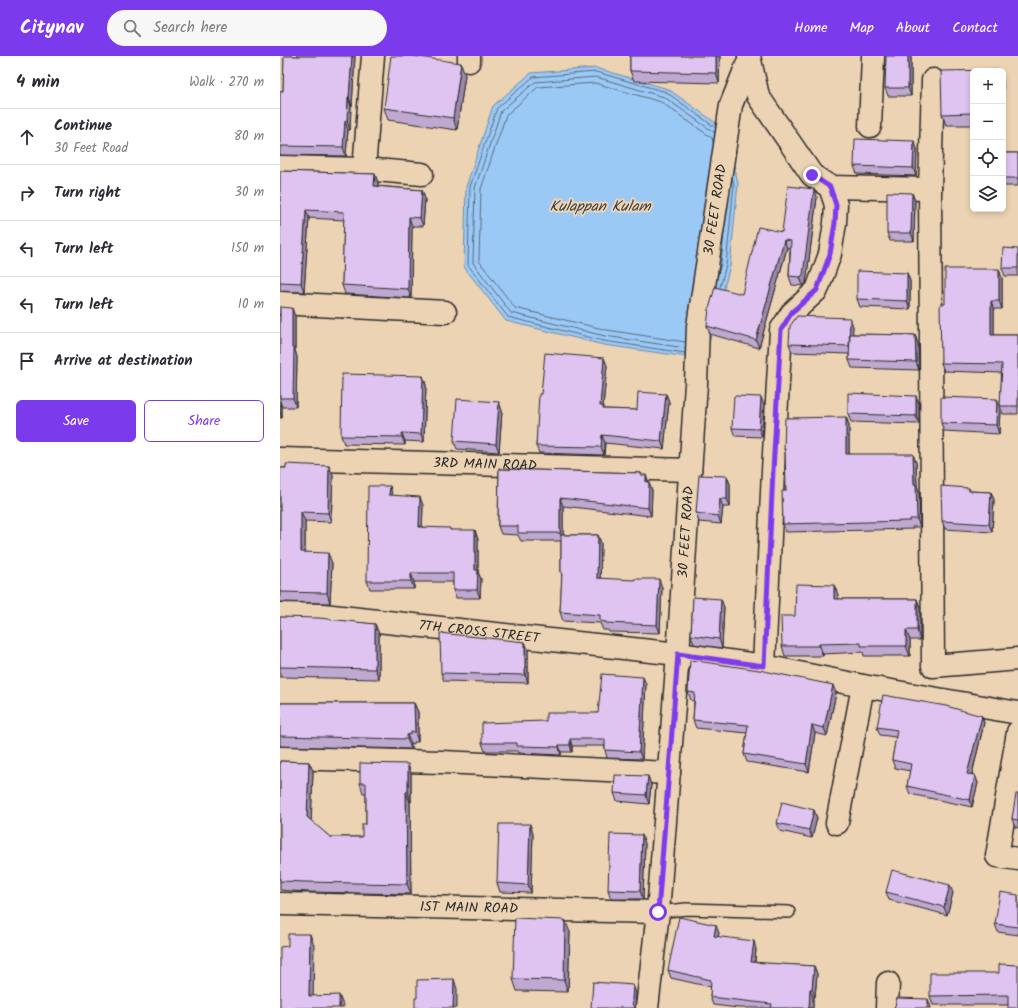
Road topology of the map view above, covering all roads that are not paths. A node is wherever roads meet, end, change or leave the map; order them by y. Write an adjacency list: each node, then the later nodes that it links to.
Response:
1 (373, 56): 7 (street)
2 (873, 56): 5 (street)
3 (749, 58): 9 (street); 14 (street, 30 FEET ROAD)
4 (933, 80): 10 (street)
5 (870, 126)
6 (280, 167): 7 (street)
7 (364, 169): 8 (street)
8 (422, 174)
9 (830, 187): 10 (street); 18 (street)
10 (930, 189): 17 (street)
11 (280, 303): 12 (street)
12 (445, 312)
13 (280, 459): 14 (street, 3RD MAIN ROAD)
14 (690, 470): 16 (street, 30 FEET ROAD)
15 (280, 614): 16 (street, 7TH CROSS STREET)
16 (678, 654): 18 (street, 7TH CROSS STREET); 23 (street, 30 FEET ROAD)
17 (1018, 659)
18 (764, 666): 19 (street, 7TH CROSS STREET)
19 (863, 686): 20 (street, 7TH CROSS STREET); 24 (street)
20 (1018, 712)
21 (1018, 732): 25 (street)
22 (280, 758): 23 (street)
23 (669, 773): 27 (street, 30 FEET ROAD)
24 (837, 823)
25 (1018, 859)
26 (280, 904): 27 (street, 1ST MAIN ROAD)
27 (658, 912): 28 (lane); 30 (street, 30 FEET ROAD)
28 (789, 912)
29 (888, 983): 31 (street)
30 (647, 1008)
31 (887, 1008)

